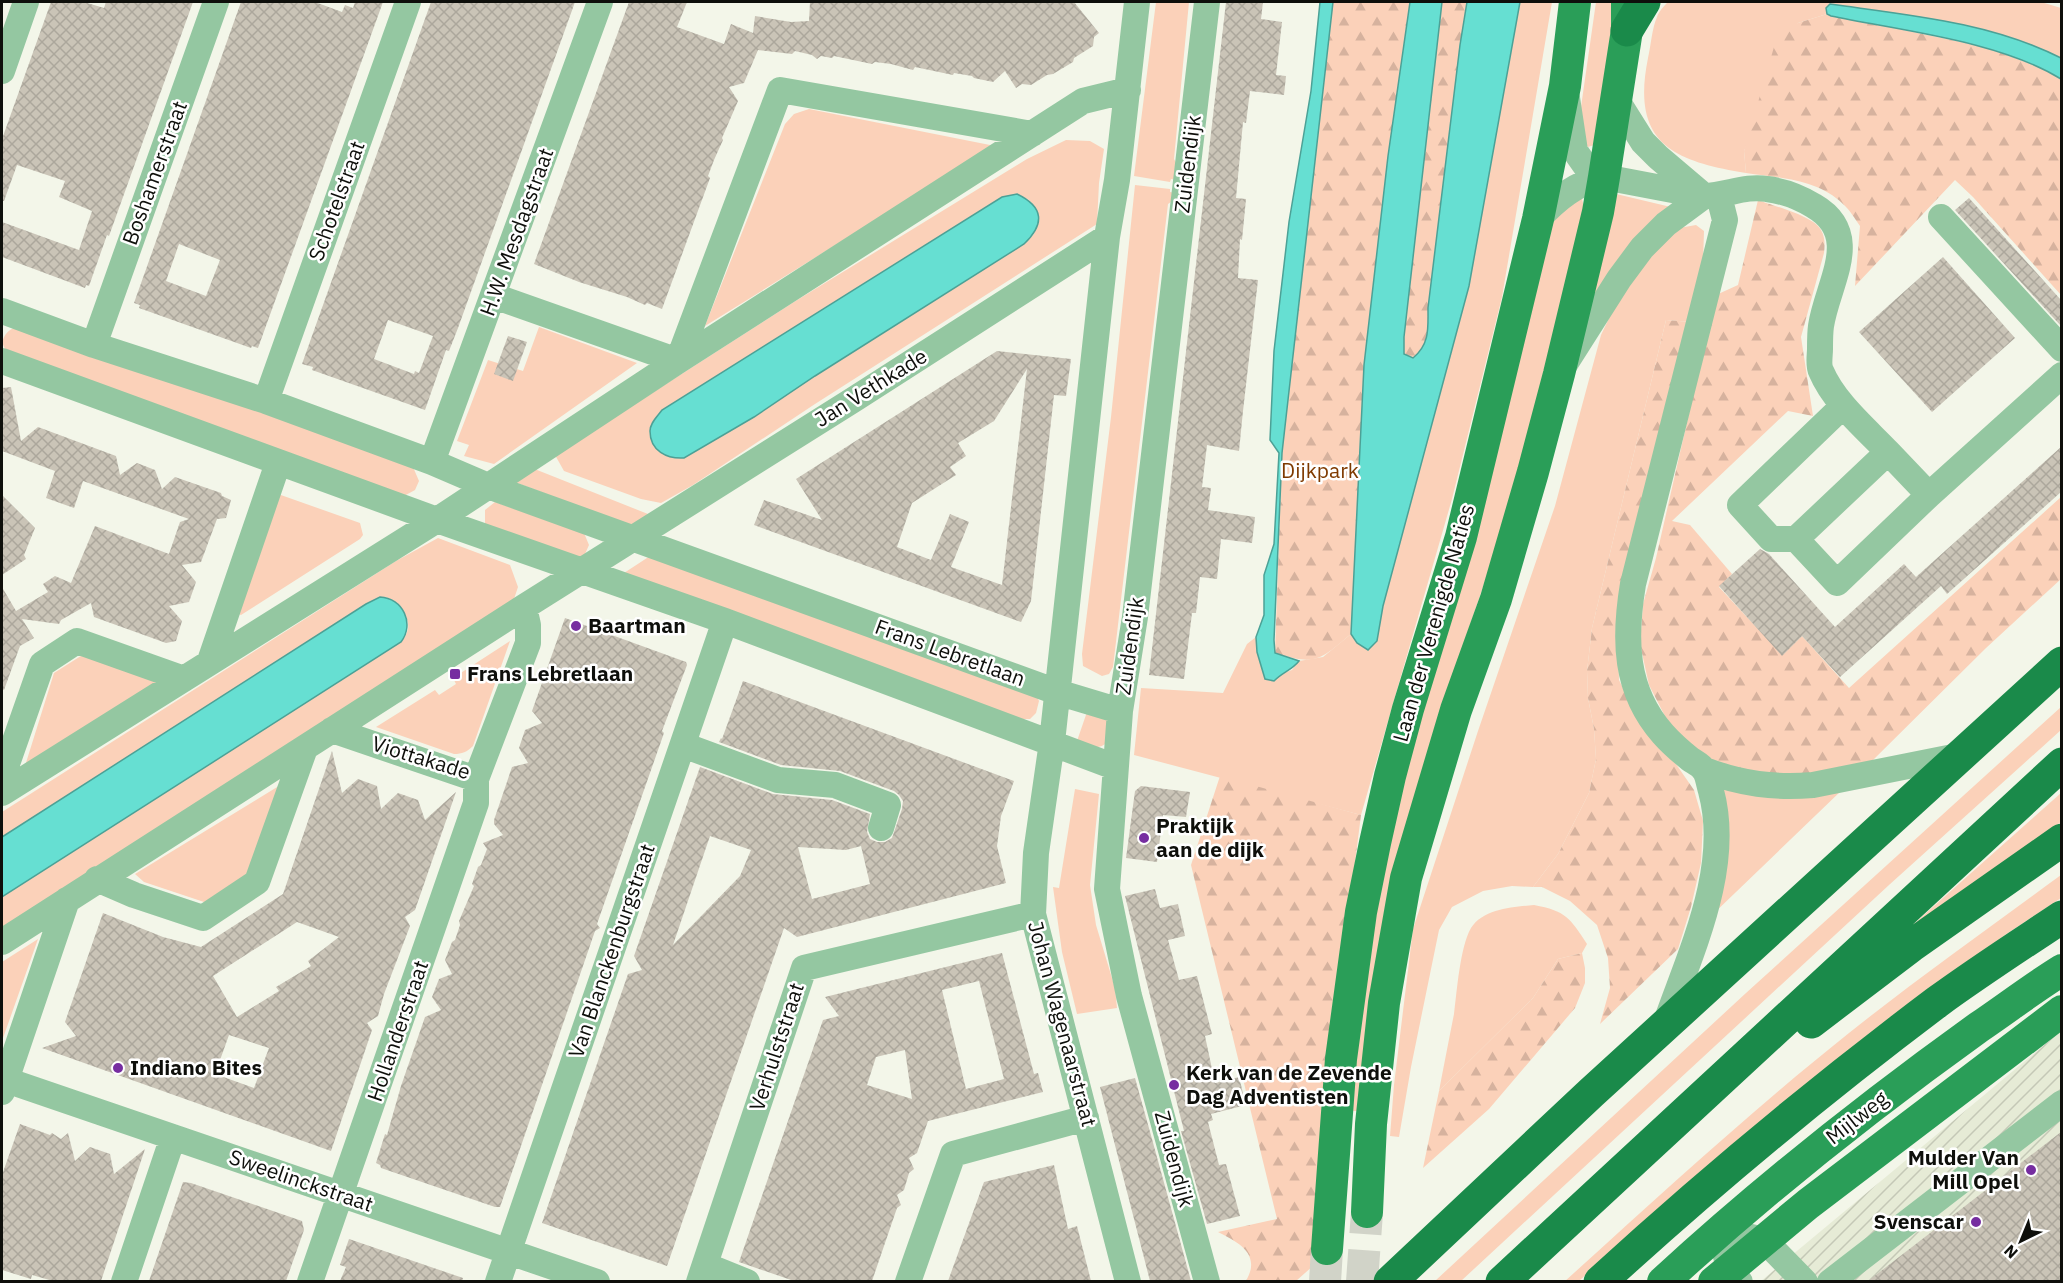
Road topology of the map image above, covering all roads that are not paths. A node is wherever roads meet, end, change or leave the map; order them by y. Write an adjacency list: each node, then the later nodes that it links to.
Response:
1 (26, 2): 10 (street)
2 (216, 2): 22 (street, Boshamerstraat)
3 (408, 2): 28 (street, Schotelstraat)
4 (600, 2): 20 (street, H.W. Mesdagstraat)
5 (1137, 2): 12 (street)
6 (1207, 2): 45 (street, Zuidendijk)
7 (1575, 2): 11 (main road, Laan der Verenigde Naties)
8 (1644, 2): 9 (highway)
9 (1627, 16): 13 (main road)
10 (2, 71)
11 (1565, 86): 15 (street); 18 (main road, Laan der Verenigde Naties)
12 (1128, 90): 14 (street); 19 (street)
13 (1616, 99): 15 (main road); 16 (street)
14 (1032, 134): 24 (street); 24 (street)
15 (1604, 177): 16 (street); 18 (street); 26 (main road)
16 (1712, 196): 26 (street); 29 (street); 53 (street)
17 (1941, 217): 23 (street)
18 (1538, 219): 76 (main road, Laan der Verenigde Naties)
19 (1107, 237): 36 (street, Jan Vethkade); 44 (street)
20 (494, 296): 24 (street); 31 (street, H.W. Mesdagstraat)
21 (2, 311): 22 (street, Frans Lebretlaan)
22 (94, 345): 28 (street, Frans Lebretlaan)
23 (2061, 349)
24 (678, 361): 33 (street)
25 (2, 362): 32 (street)
26 (1559, 374): 73 (main road)
27 (2061, 375): 34 (street)
28 (266, 401): 31 (street, Frans Lebretlaan)
29 (1843, 406): 30 (street); 37 (street)
30 (1888, 452): 34 (street); 37 (street)
31 (432, 462): 33 (street, Frans Lebretlaan)
32 (279, 463): 35 (street); 41 (street)
33 (488, 486): 35 (street); 36 (street, Frans Lebretlaan)
34 (1929, 495): 37 (street)
35 (437, 520): 38 (street); 41 (street)
36 (633, 538): 38 (street, Viottakade); 44 (street, Frans Lebretlaan)
37 (1796, 539)
38 (583, 571): 39 (street, Viottakade); 40 (street)
39 (524, 607): 46 (street, Viottakade); 55 (street, Viottakade)
40 (725, 621): 47 (street); 48 (street, Van Blanckenburgstraat)
41 (210, 661): 43 (street)
42 (2061, 663): 50 (highway)
43 (184, 679): 54 (street); 56 (street)
44 (1057, 692): 45 (street, Frans Lebretlaan); 47 (street, Johan Wagenaarstraat)
45 (1120, 711): 52 (street, Zuidendijk)
46 (332, 730): 49 (street, Viottakade); 55 (street, Viottakade)
47 (1052, 742): 52 (street); 61 (street, Johan Wagenaarstraat)
48 (683, 745): 57 (street); 77 (street, Van Blanckenburgstraat)
49 (305, 748): 59 (street, Viottakade); 59 (street)
50 (1958, 756): 53 (street); 66 (highway)
51 (2061, 764): 68 (highway)
52 (1115, 767): 87 (street, Zuidendijk)
53 (1705, 770): 66 (street)
54 (2, 778)
55 (476, 779): 72 (street, Hollanderstraat)
56 (2, 793)
57 (881, 828)
58 (2061, 840): 68 (highway)
59 (97, 879): 60 (street, Viottakade)
60 (67, 900): 63 (street, Viottakade); 67 (street)
61 (1033, 914): 70 (street, Johan Wagenaarstraat); 78 (street, Verhulststraat)
62 (2061, 917): 90 (highway)
63 (2, 942)
64 (2061, 970): 74 (main road, Mijlweg)
65 (2061, 1011): 75 (main road, Mijlweg)
66 (1665, 1024): 88 (highway)
67 (3, 1084): 71 (street, Sweelinckstraat)
68 (1710, 1090): 89 (highway)
69 (2061, 1103): 93 (street)
70 (1086, 1118): 85 (street); 86 (street, Johan Wagenaarstraat)
71 (173, 1137): 72 (street, Sweelinckstraat); 80 (street)
72 (341, 1196): 77 (street, Sweelinckstraat); 81 (street, Hollanderstraat)
73 (1367, 1212)
74 (1720, 1230): 75 (street); 79 (street); 91 (main road, Mijlweg)
75 (1764, 1240): 79 (main road, Mijlweg); 92 (street)
76 (1327, 1249)
77 (508, 1252): 82 (street, Van Blanckenburgstraat); 83 (street, Sweelinckstraat)
78 (702, 1273): 84 (street)
79 (1727, 1277)
80 (124, 1281)
81 (310, 1281)
82 (498, 1281)
83 (597, 1281)
84 (747, 1281)
85 (908, 1281)
86 (1128, 1281)
87 (1207, 1281)
88 (1390, 1281)
89 (1502, 1281)
90 (1600, 1281)
91 (1663, 1281)
92 (1805, 1281)
93 (1830, 1281)

